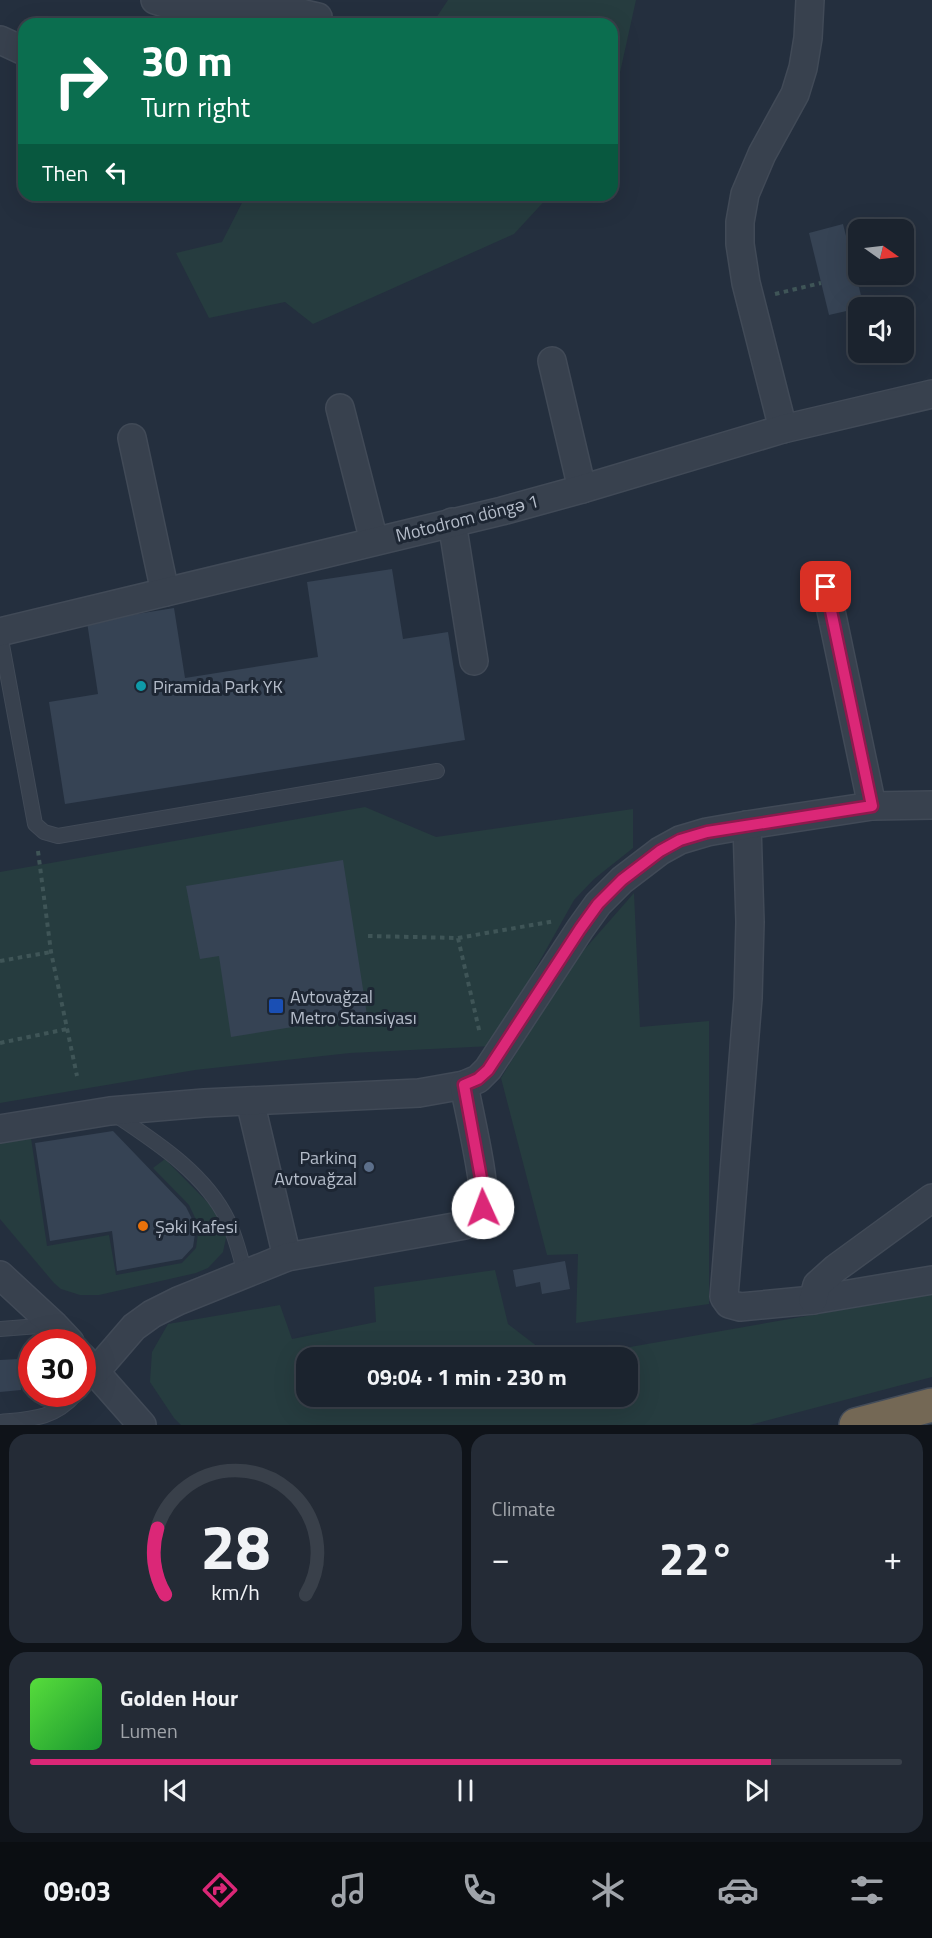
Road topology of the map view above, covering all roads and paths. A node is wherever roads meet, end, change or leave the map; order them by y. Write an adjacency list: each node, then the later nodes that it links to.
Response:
1 (155, 0): 3 (street)
2 (810, 0): 7 (street)
3 (318, 17)
4 (0, 40): 5 (street)
5 (18, 48)
6 (821, 283): 7 (path)
7 (751, 300): 11 (street)
8 (552, 361): 13 (street)
9 (932, 394): 11 (street, Motodrom döngə 1)
10 (340, 408): 15 (street)
11 (783, 429): 13 (street, Motodrom döngə 1)
12 (132, 438): 17 (street)
13 (582, 489): 14 (street, Motodrom döngə 1)
14 (452, 522): 15 (street, Motodrom döngə 1); 19 (street)
15 (374, 541): 17 (street, Motodrom döngə 1)
16 (826, 587): 22 (street)
17 (165, 592): 18 (street, Motodrom döngə 1)
18 (0, 633): 23 (lane)
19 (474, 661)
20 (437, 771): 23 (lane)
21 (932, 805): 22 (street)
22 (872, 806): 24 (street)
23 (35, 824): 28 (path)
24 (747, 825): 25 (street); 43 (street)
25 (580, 929): 27 (path); 32 (street)
26 (368, 936): 27 (path)
27 (458, 938): 32 (path)
28 (51, 952): 29 (path); 30 (path)
29 (0, 961)
30 (67, 1029): 31 (path); 33 (path)
31 (0, 1043)
32 (488, 1070): 34 (street)
33 (77, 1076)
34 (464, 1085): 35 (street); 39 (street)
35 (250, 1101): 36 (street); 39 (street)
36 (110, 1111): 37 (street); 40 (lane)
37 (0, 1129)
38 (932, 1198): 43 (street)
39 (287, 1257): 40 (street)
40 (245, 1274): 47 (street)
41 (0, 1275): 45 (street)
42 (932, 1280): 43 (street)
43 (813, 1300)
44 (0, 1329): 46 (lane)
45 (57, 1329)
46 (18, 1330)
47 (96, 1362)
48 (96, 1376): 52 (street)
49 (932, 1405): 53 (highway)
50 (61, 1407): 51 (lane)
51 (0, 1422)
52 (142, 1425)
53 (856, 1425)

